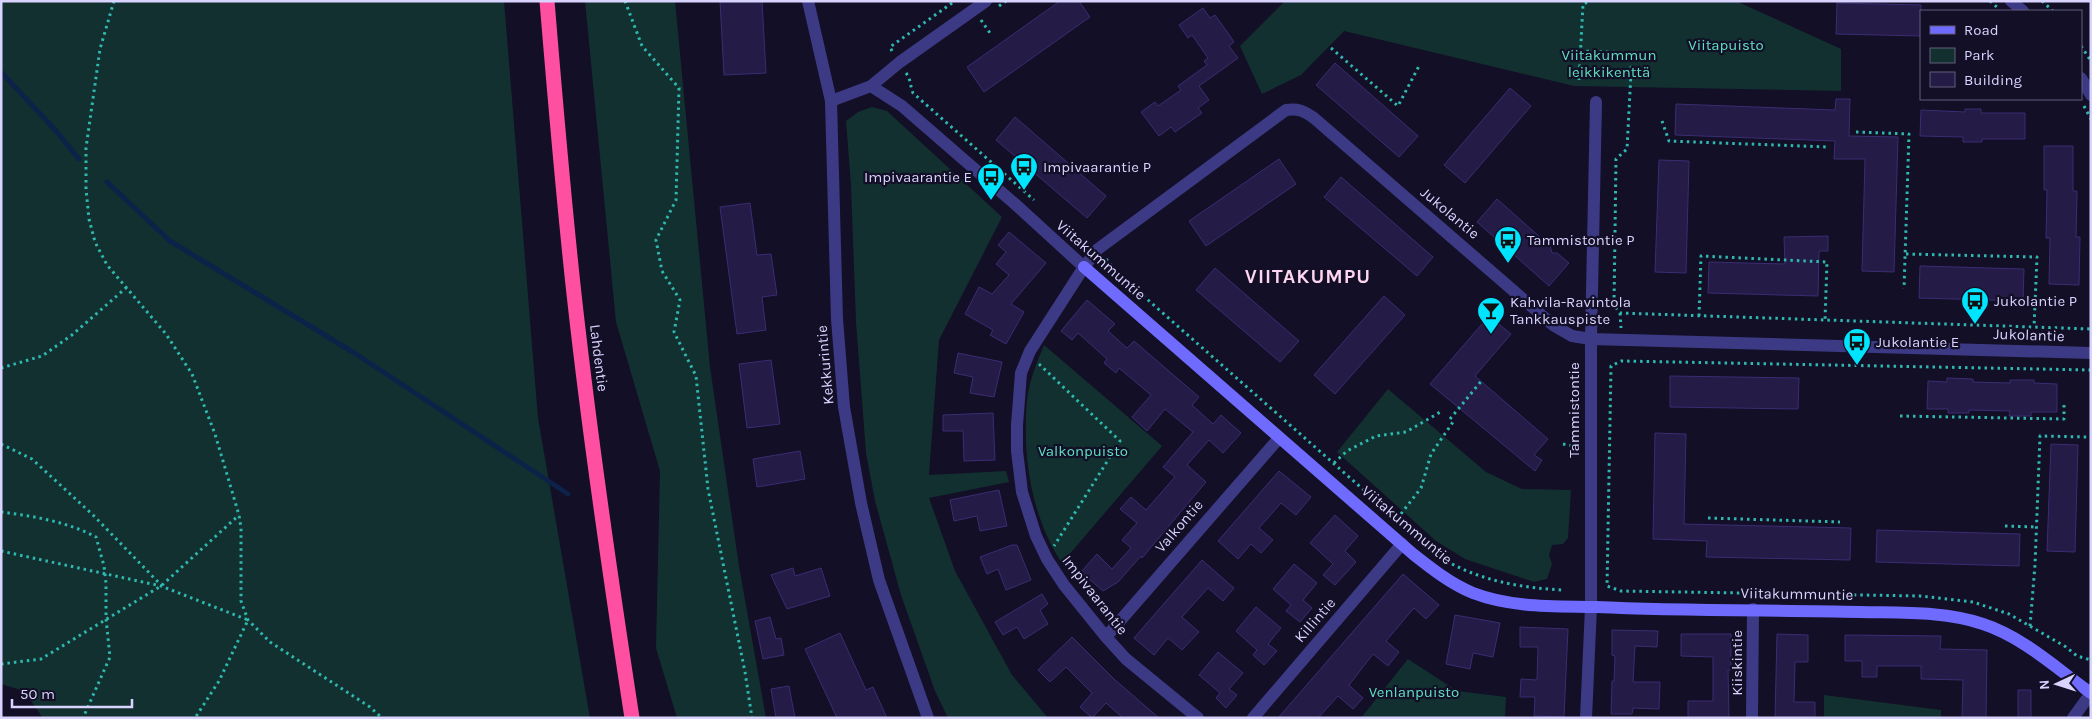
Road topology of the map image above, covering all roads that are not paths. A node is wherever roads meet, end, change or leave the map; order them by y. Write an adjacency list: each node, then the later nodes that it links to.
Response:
1 (547, 1): 20 (highway, Lahdentie)
2 (808, 1): 9 (street, Kekkurintie)
3 (986, 1): 7 (street)
4 (2012, 1): 5 (street)
5 (2022, 10)
6 (2082, 80): 8 (street)
7 (871, 86): 9 (street); 11 (street, Viitakummuntie)
8 (2091, 95)
9 (831, 101): 21 (street, Kekkurintie)
10 (1596, 102): 12 (street, Tammistontie)
11 (1084, 267): 12 (street, Jukolantie); 14 (street, Viitakummuntie); 18 (street, Impivaarantie)
12 (1591, 339): 13 (street, Jukolantie); 16 (street, Tammistontie)
13 (2091, 353)
14 (1279, 438): 15 (street, Viitakummuntie); 18 (street, Valkontie)
15 (1402, 544): 16 (street, Viitakummuntie); 23 (street, Killintie)
16 (1591, 607): 17 (street, Viitakummuntie); 24 (street, Tammistontie)
17 (1753, 609): 19 (street, Viitakummuntie); 25 (street, Kiiskintie)
18 (1106, 637): 22 (street, Impivaarantie)
19 (2091, 693): 26 (street)
20 (632, 718)
21 (928, 718)
22 (1198, 718)
23 (1253, 718)
24 (1586, 718)
25 (1752, 718)
26 (2073, 718)

